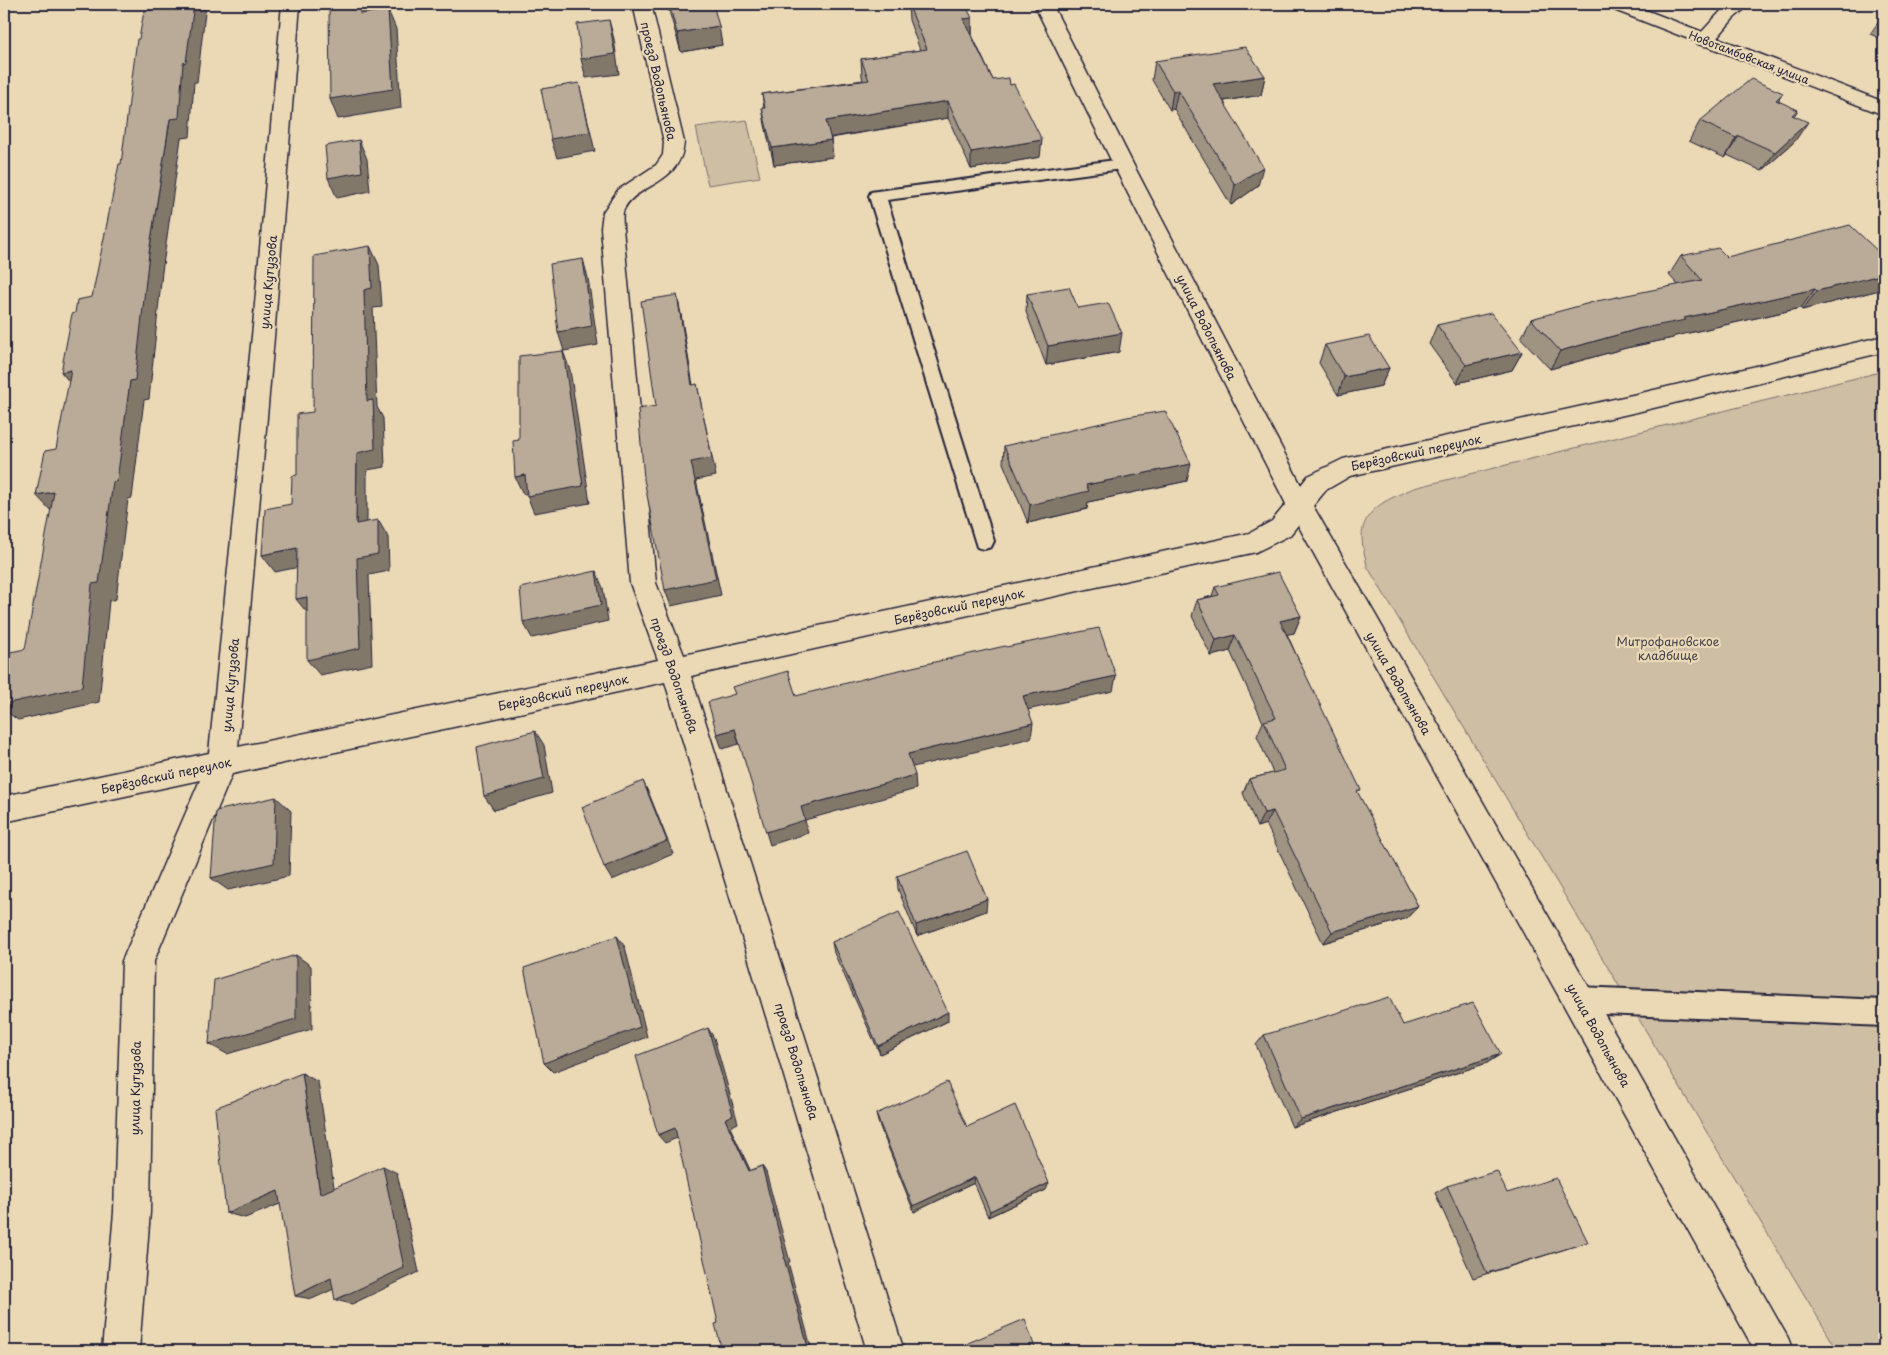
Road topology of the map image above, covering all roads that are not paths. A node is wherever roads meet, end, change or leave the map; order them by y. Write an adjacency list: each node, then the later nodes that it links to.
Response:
1 (291, 4): 13 (street, улица Кутузова)
2 (642, 4): 12 (street, проезд Водопьянова)
3 (1043, 4): 8 (street, улица Водопьянова)
4 (1614, 4): 6 (street, Новотамбовская улица)
5 (1741, 4): 6 (street)
6 (1705, 40): 7 (street, Новотамбовская улица)
7 (1884, 109)
8 (1123, 164): 10 (street, улица Водопьянова); 11 (lane)
9 (1884, 344): 10 (street, Берёзовский переулок)
10 (1299, 505): 12 (street, Берёзовский переулок); 15 (street, улица Водопьянова)
11 (984, 541)
12 (675, 668): 13 (street, Берёзовский переулок); 18 (street, проезд Водопьянова)
13 (222, 764): 14 (street, Берёзовский переулок); 17 (street, улица Кутузова)
14 (4, 809)
15 (1579, 1000): 16 (lane); 19 (street, улица Водопьянова)
16 (1884, 1013)
17 (120, 1351)
18 (886, 1351)
19 (1775, 1351)

